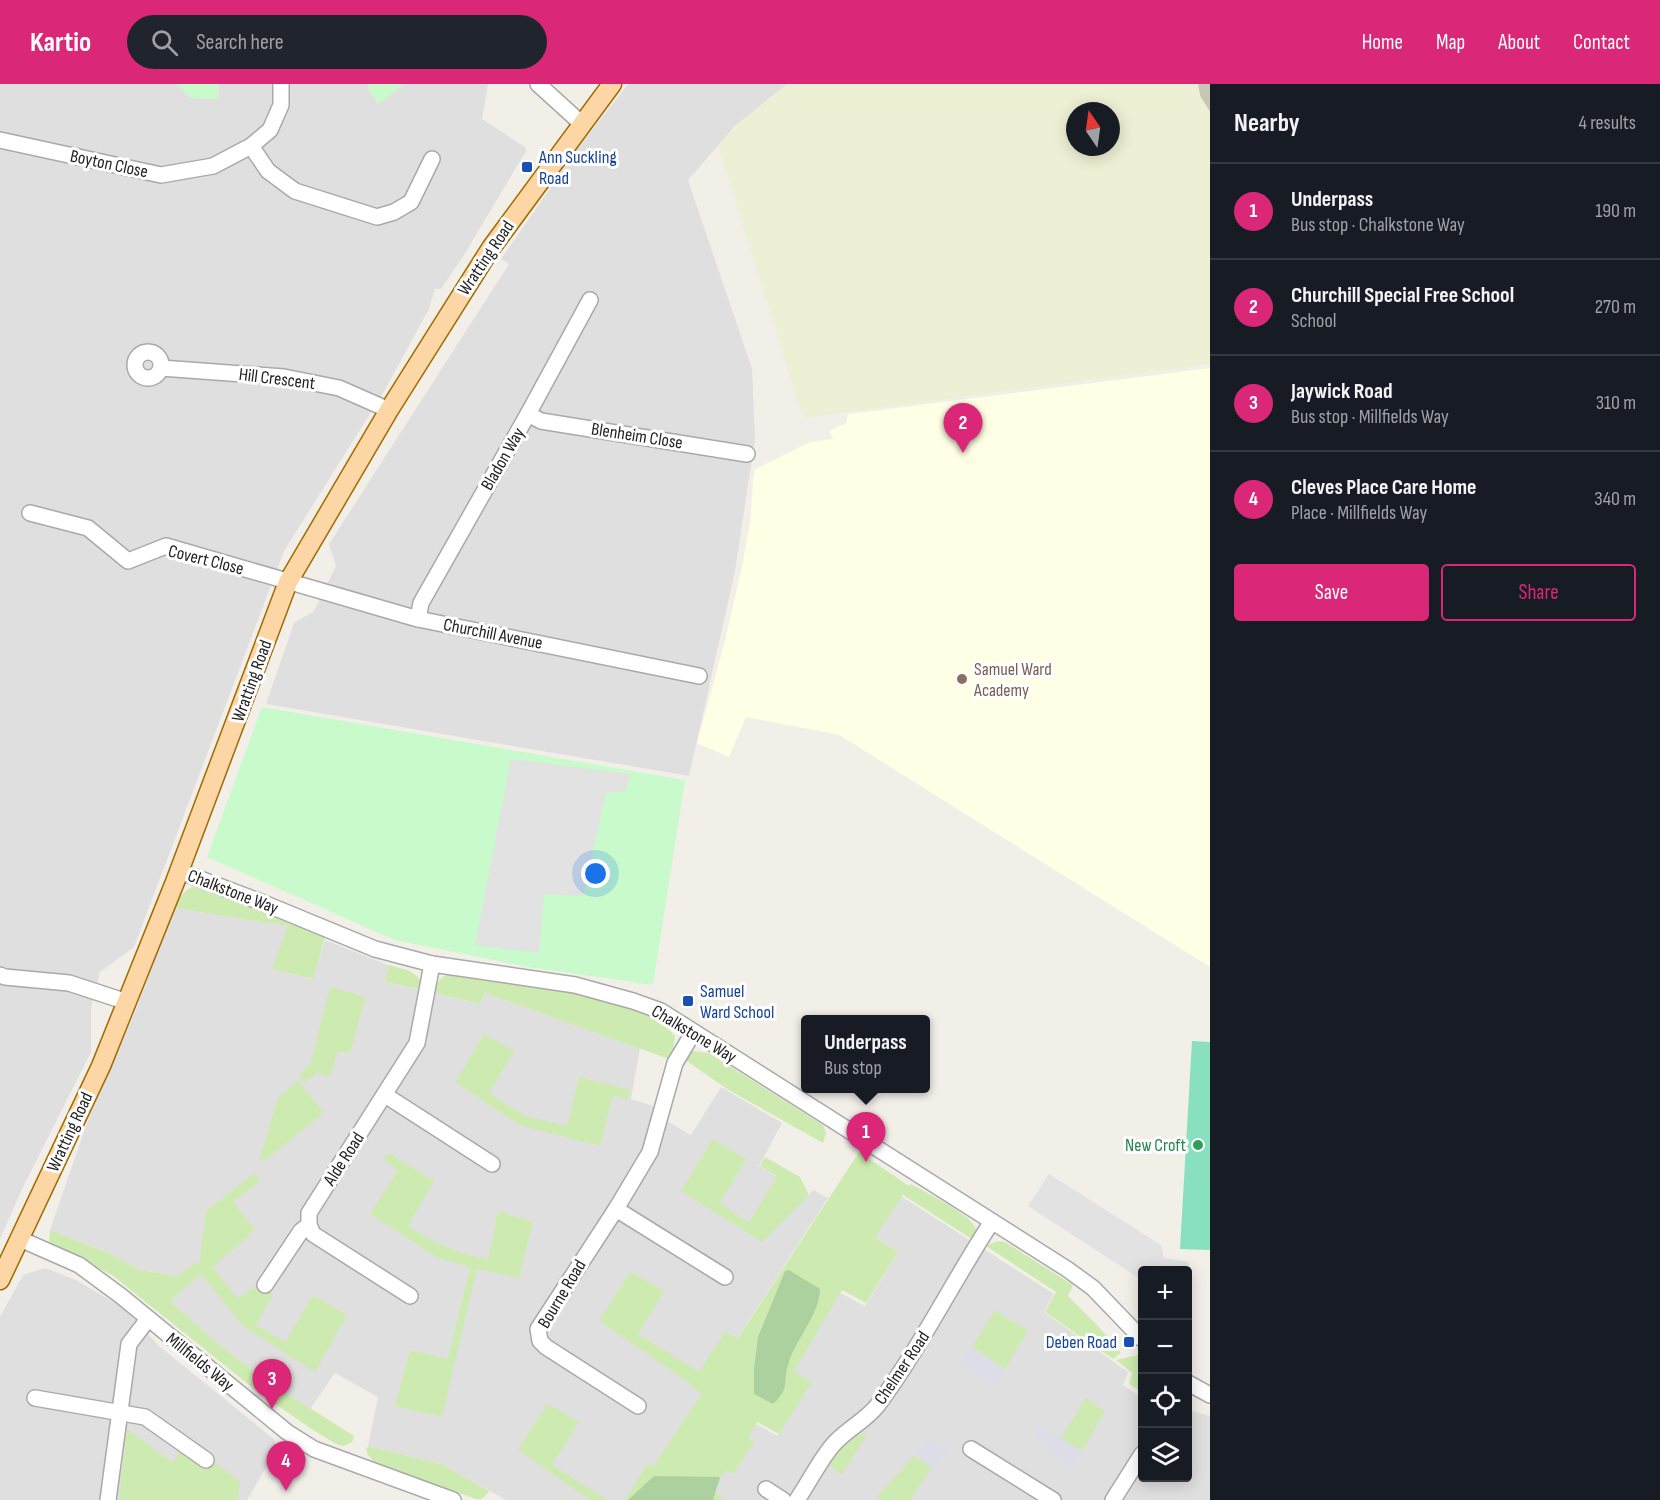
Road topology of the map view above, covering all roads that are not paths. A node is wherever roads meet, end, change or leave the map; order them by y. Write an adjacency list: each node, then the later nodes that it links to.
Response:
1 (281, 84): 6 (street, Boyton Close)
2 (538, 84): 4 (street)
3 (612, 84): 4 (main road, Wratting Road)
4 (582, 124): 10 (main road, Wratting Road)
5 (0, 140): 6 (street, Boyton Close)
6 (250, 146): 7 (street)
7 (432, 159)
8 (590, 300): 11 (street, Bladon Way)
9 (161, 368): 10 (street, Hill Crescent)
10 (389, 410): 14 (main road, Wratting Road)
11 (528, 414): 12 (street, Blenheim Close); 15 (street, Bladon Way)
12 (747, 454)
13 (30, 513): 14 (street, Covert Close)
14 (288, 582): 15 (street, Churchill Avenue); 17 (main road, Wratting Road)
15 (418, 619): 16 (street, Churchill Avenue)
16 (699, 676)
17 (179, 872): 18 (street, Chalkstone Way); 20 (main road, Wratting Road)
18 (432, 964): 21 (street, Chalkstone Way); 22 (street, Alde Road)
19 (0, 975): 20 (street)
20 (127, 1002): 27 (main road, Wratting Road)
21 (693, 1033): 24 (street, Bourne Road); 25 (street, Chalkstone Way)
22 (385, 1095): 23 (street); 26 (street, Alde Road)
23 (492, 1164)
24 (616, 1209): 28 (street); 37 (street, Bourne Road)
25 (992, 1223): 33 (street, Chalkstone Way); 46 (street, Chelmer Road)
26 (309, 1225): 30 (street, Alde Road); 31 (street)
27 (20, 1239): 29 (main road, Wratting Road); 32 (street, Millfields Way)
28 (725, 1277)
29 (0, 1280)
30 (265, 1285)
31 (410, 1296)
32 (148, 1319): 38 (street); 44 (street, Millfields Way)
33 (1138, 1334)
34 (1192, 1385): 35 (street)
35 (1210, 1395)
36 (35, 1398): 38 (street)
37 (638, 1406)
38 (120, 1411): 40 (street); 43 (street)
39 (970, 1449): 47 (street)
40 (206, 1460)
41 (1138, 1462): 48 (street)
42 (766, 1489): 45 (street)
43 (108, 1500)
44 (453, 1500)
45 (783, 1500)
46 (797, 1500)
47 (1053, 1500)
48 (1113, 1500)

